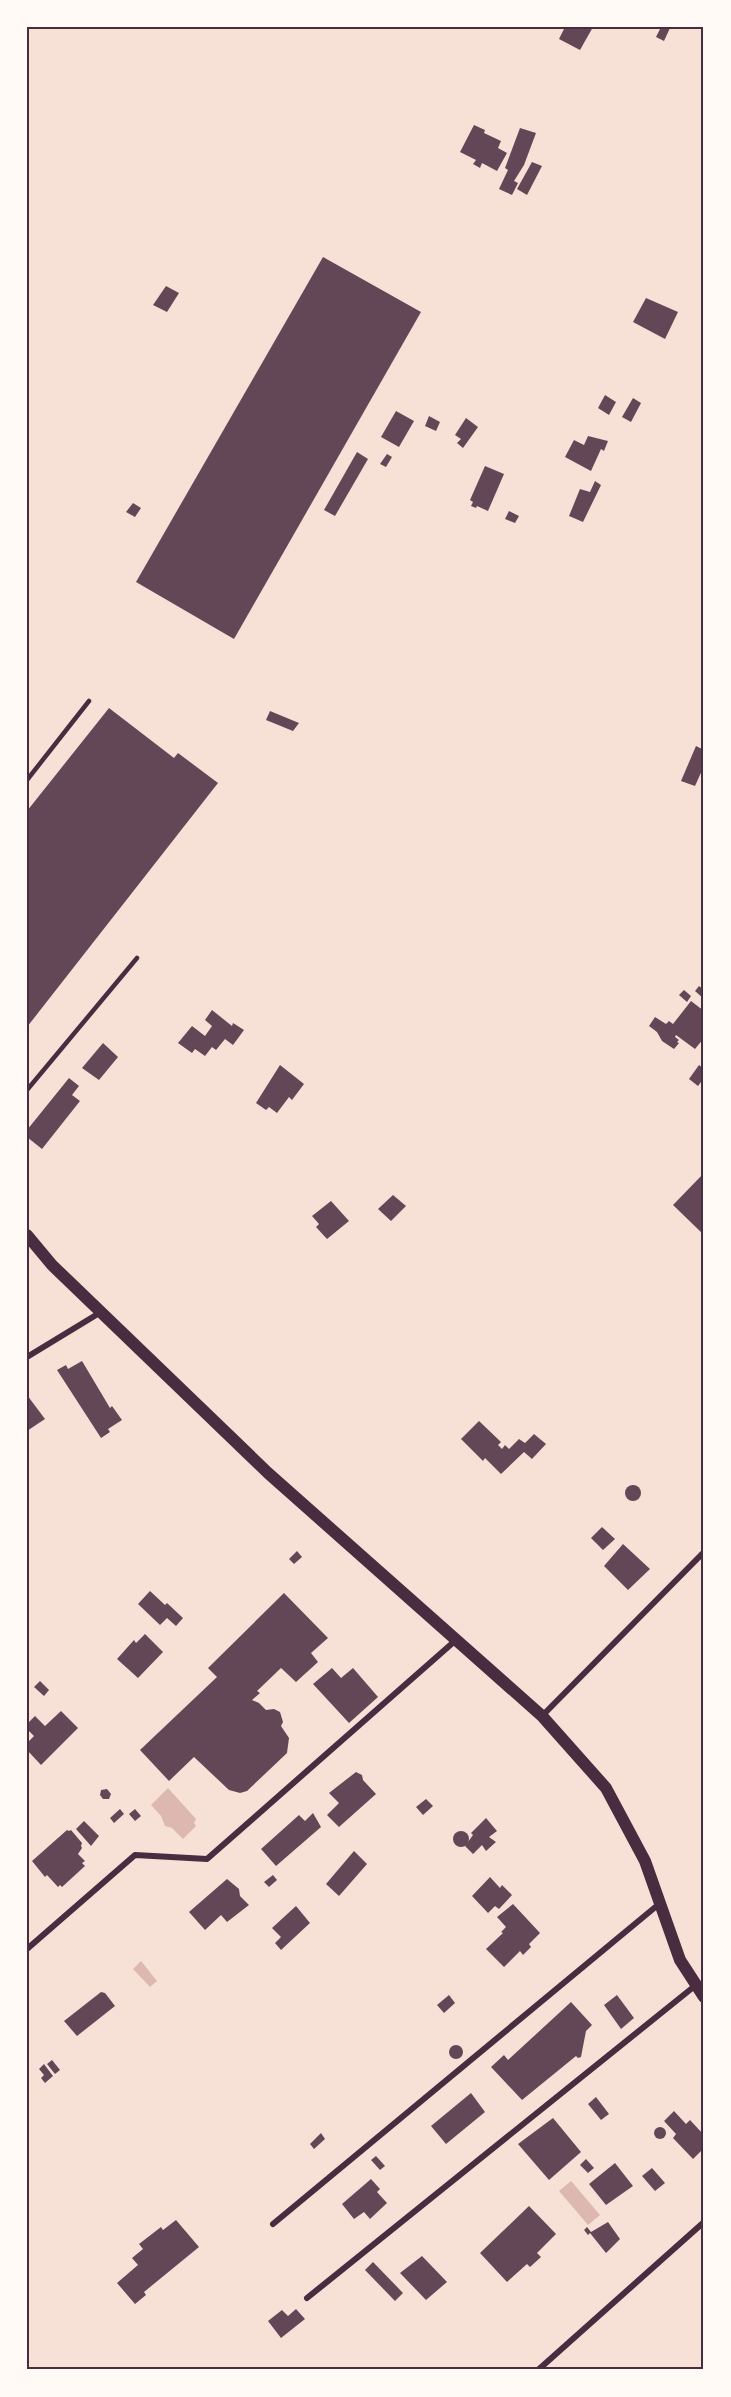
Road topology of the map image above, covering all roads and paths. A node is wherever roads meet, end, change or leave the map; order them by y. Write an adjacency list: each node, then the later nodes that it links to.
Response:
1 (89, 701): 2 (lane)
2 (27, 780)
3 (137, 958): 4 (lane)
4 (28, 1087)
5 (27, 1235): 6 (main road)
6 (101, 1312): 7 (street); 9 (main road)
7 (27, 1357)
8 (704, 1552): 10 (street)
9 (456, 1640): 10 (main road); 12 (street)
10 (542, 1716): 11 (main road)
11 (660, 1903): 13 (main road); 16 (street)
12 (27, 1949)
13 (696, 1985): 14 (main road); 17 (street)
14 (704, 1997)
15 (704, 2223): 18 (street)
16 (273, 2224)
17 (307, 2298)
18 (538, 2370)

